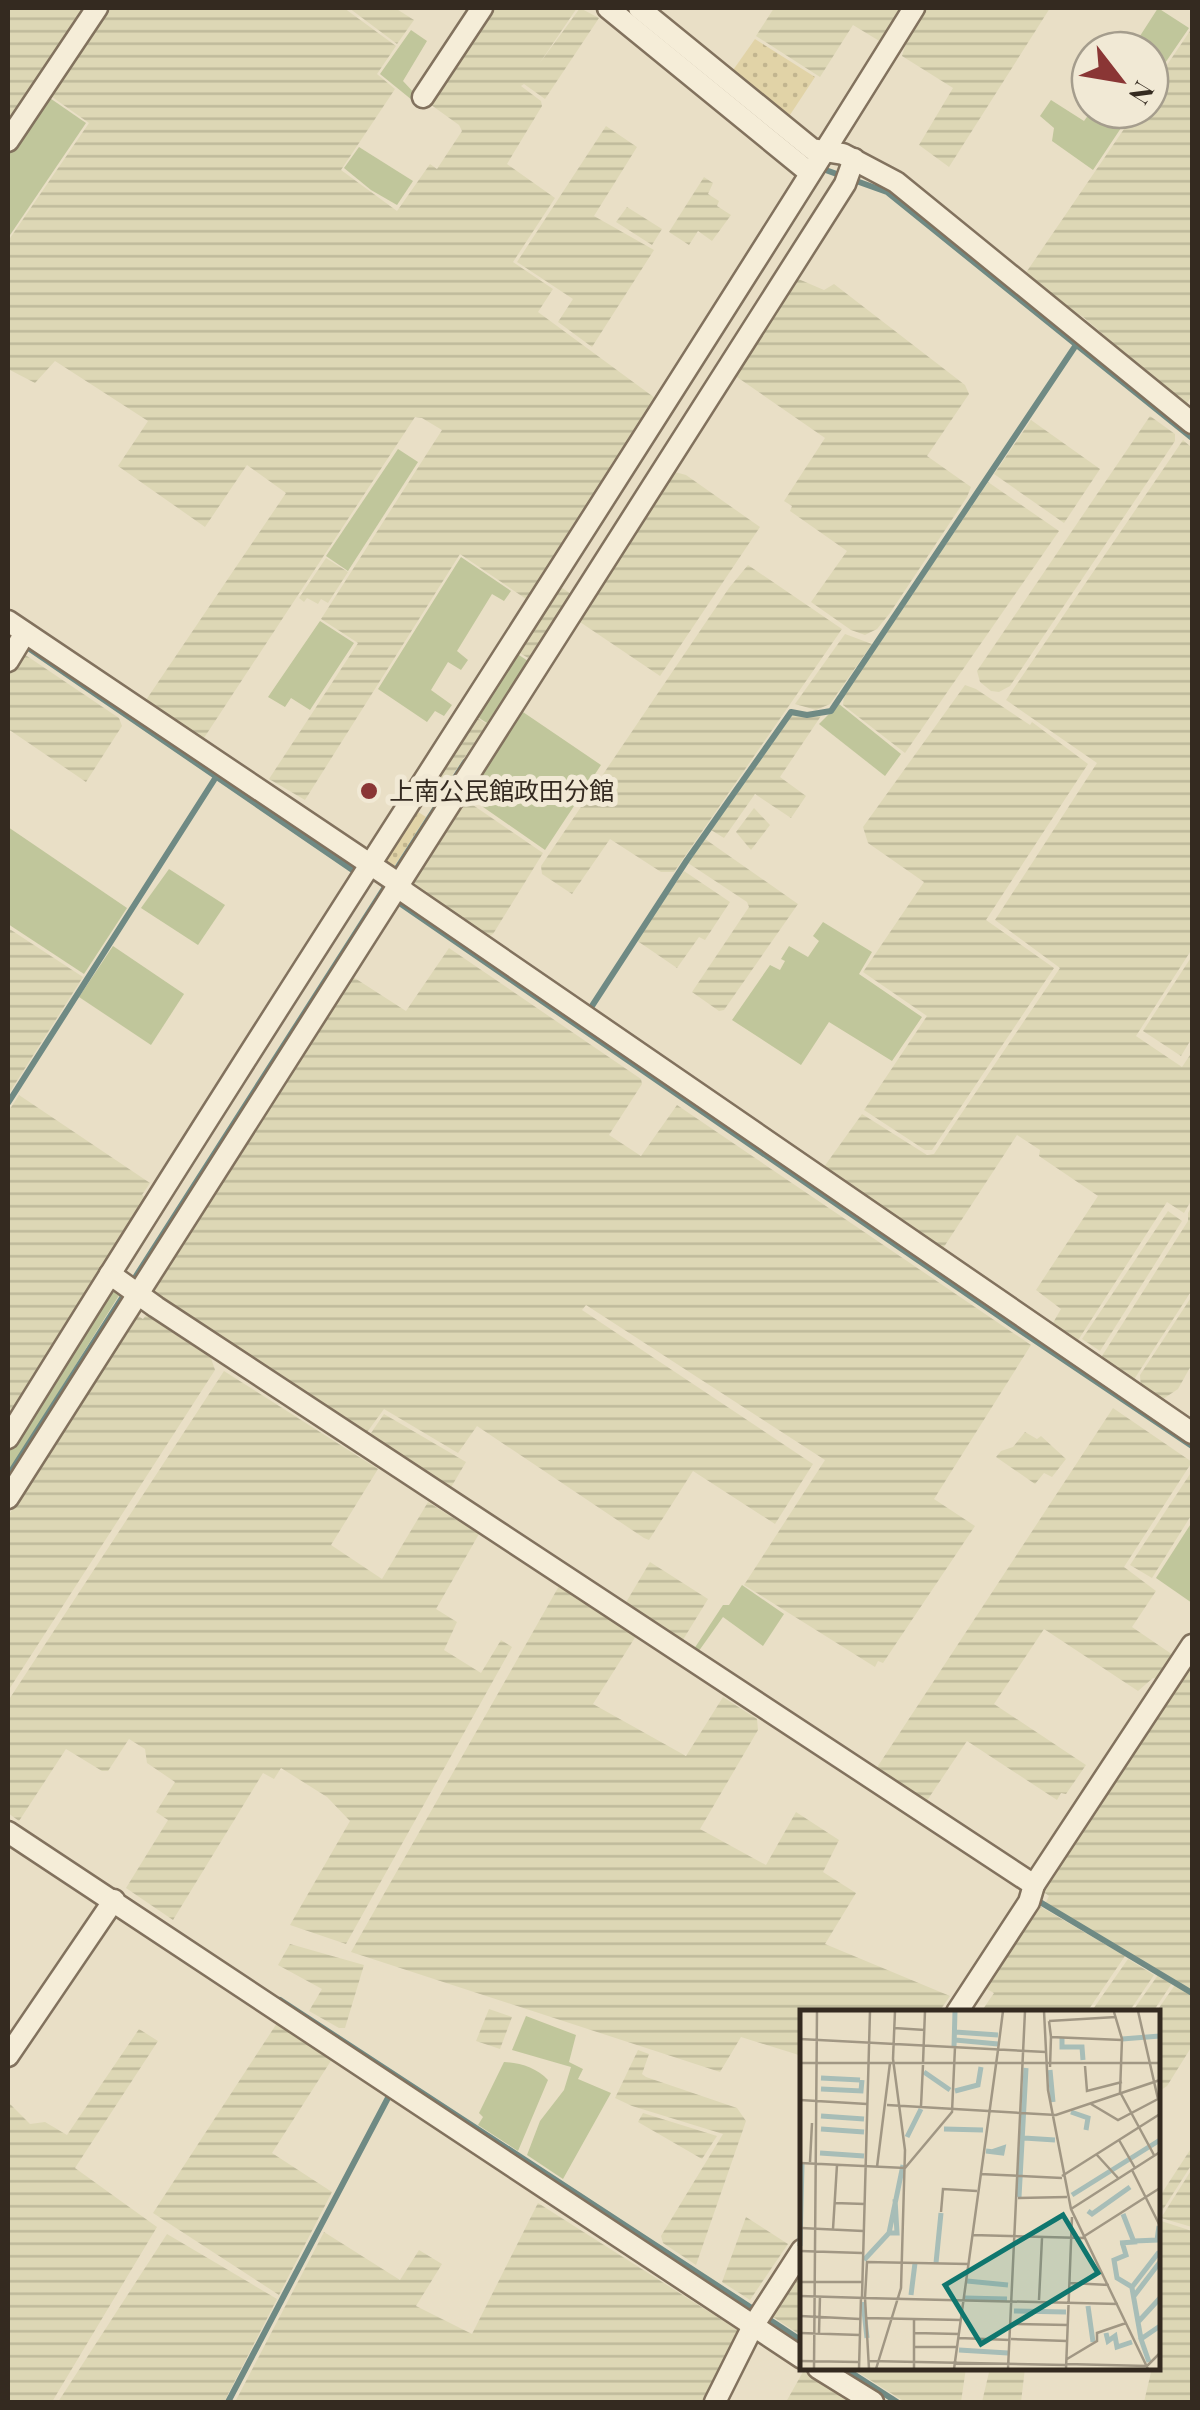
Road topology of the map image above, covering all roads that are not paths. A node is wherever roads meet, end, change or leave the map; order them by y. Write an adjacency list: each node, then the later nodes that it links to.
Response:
1 (97, 8): 7 (street)
2 (482, 8): 6 (street)
3 (608, 8): 8 (street)
4 (638, 8): 8 (street)
5 (914, 8): 8 (street)
6 (423, 97)
7 (8, 141)
8 (814, 166): 9 (street); 9 (street); 13 (street)
9 (840, 184): 10 (street); 14 (street)
10 (1192, 423)
11 (8, 621): 12 (street)
12 (18, 645): 13 (street)
13 (369, 865): 14 (street); 15 (street)
14 (393, 880): 15 (street); 16 (street)
15 (125, 1285): 17 (street); 18 (street); 21 (street)
16 (1192, 1433)
17 (8, 1438)
18 (8, 1498)
19 (1192, 1645): 21 (street)
20 (8, 1832): 22 (street)
21 (1034, 1885): 23 (street)
22 (114, 1900): 24 (street); 26 (street)
23 (958, 2010)
24 (8, 2056)
25 (800, 2253): 26 (street)
26 (758, 2318): 27 (street); 29 (street)
27 (800, 2356)
28 (821, 2370): 30 (street)
29 (715, 2402)
30 (873, 2402)

